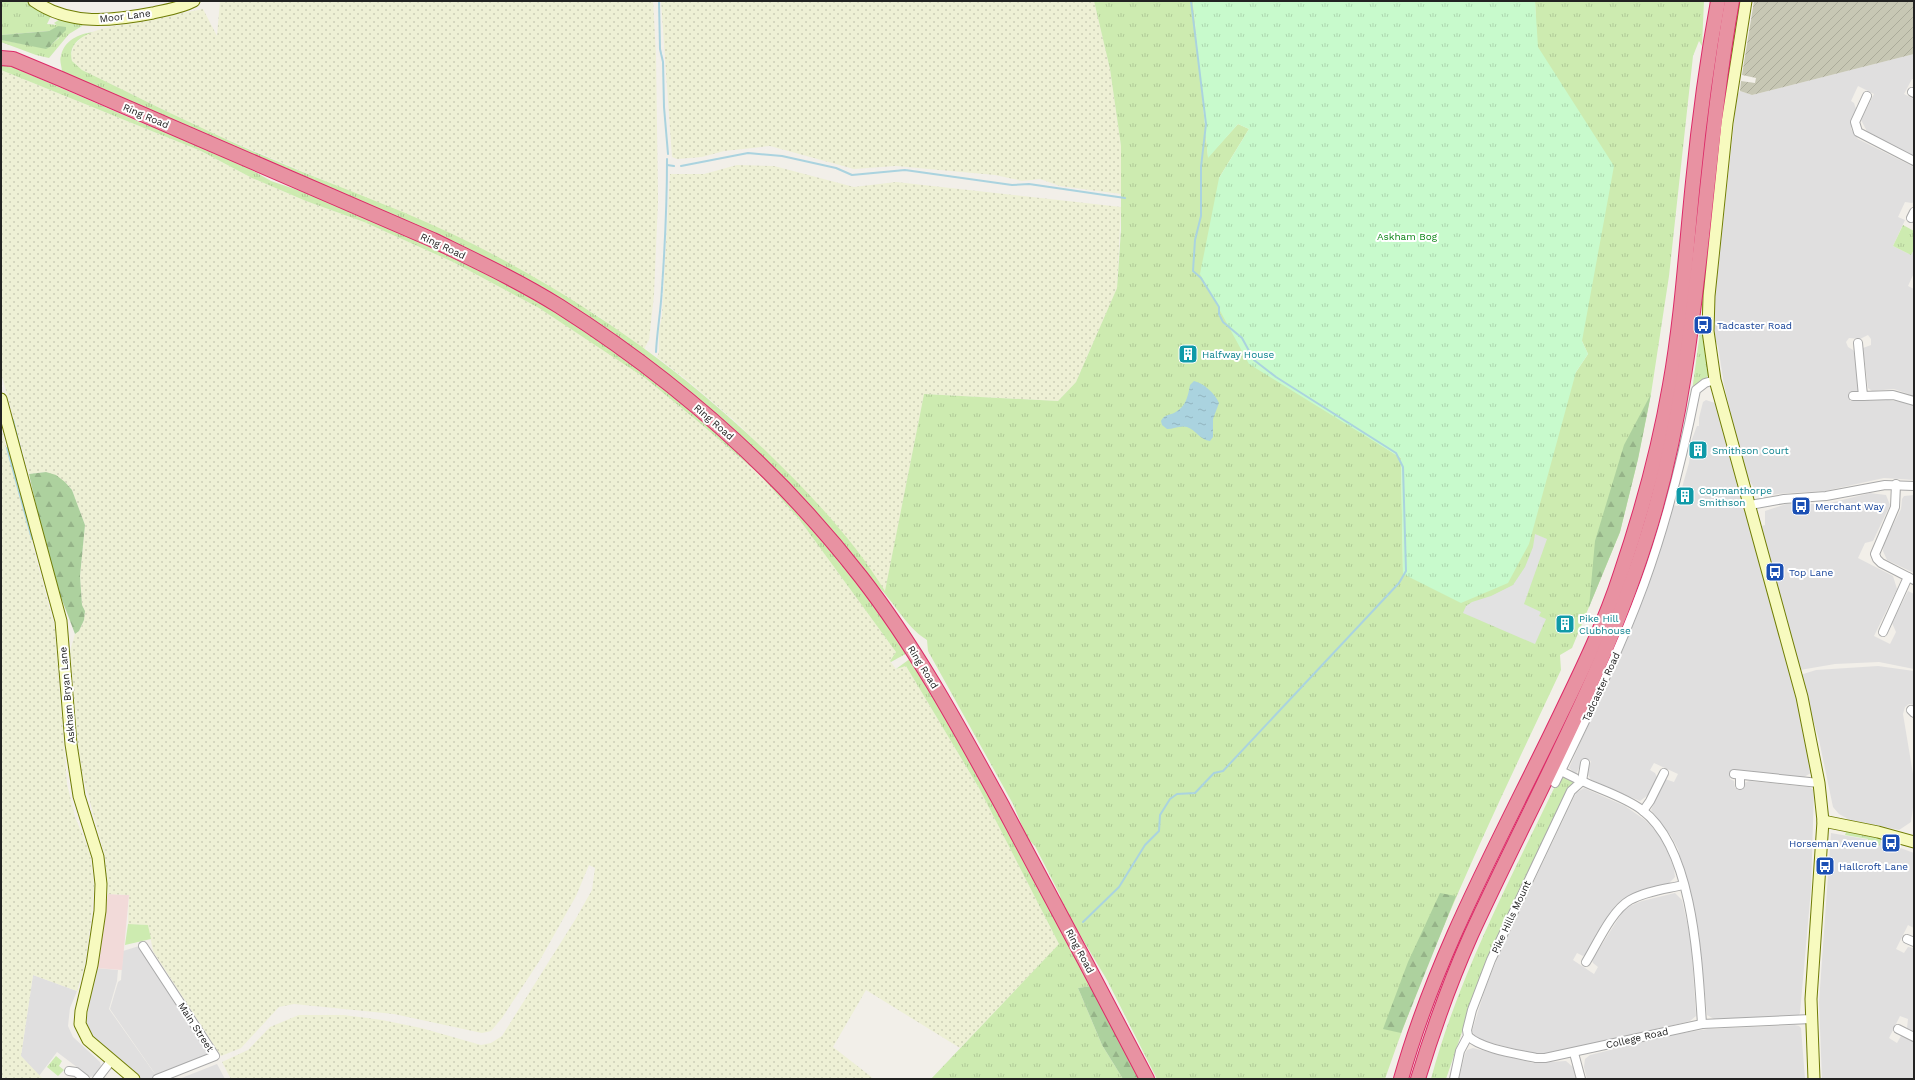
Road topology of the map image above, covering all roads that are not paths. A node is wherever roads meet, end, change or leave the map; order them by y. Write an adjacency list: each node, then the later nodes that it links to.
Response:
1 (34, 1): 2 (street, Moor Lane)
2 (194, 1)
3 (1708, 1): 8 (highway)
4 (1718, 1): 8 (highway)
5 (1732, 1): 50 (highway)
6 (1746, 1): 13 (street)
7 (1, 50): 9 (highway, Ring Road)
8 (1708, 54): 49 (highway)
9 (7, 59): 48 (highway, Ring Road)
10 (1867, 96): 11 (street)
11 (1914, 161)
12 (1858, 343): 15 (street)
13 (1715, 380): 20 (street); 24 (street, Tadcaster Road)
14 (1853, 396): 15 (street)
15 (1863, 396): 17 (street)
16 (1, 399): 42 (street, Askham Bryan Lane)
17 (1914, 401)
18 (1896, 484): 19 (street); 20 (street); 21 (street)
19 (1914, 486)
20 (1750, 506): 28 (street)
21 (1911, 578): 22 (street)
22 (1883, 632)
23 (1585, 763): 26 (street)
24 (1561, 771): 26 (street); 27 (street, Tadcaster Road)
25 (1664, 773): 30 (street)
26 (1578, 780): 30 (street); 39 (street, Pike Hills Mount)
27 (1555, 783)
28 (1819, 783): 29 (street); 31 (street)
29 (1740, 785)
30 (1643, 811): 33 (street)
31 (1823, 821): 32 (street); 36 (street)
32 (1914, 842)
33 (1683, 885): 35 (street); 37 (street)
34 (143, 946): 47 (street, Main Street)
35 (1586, 962)
36 (1811, 1019): 37 (street, College Road); 53 (street)
37 (1702, 1024): 41 (street, College Road)
38 (1898, 1029): 40 (street)
39 (1468, 1036): 41 (street, College Road); 51 (street, Pike Hills Mount)
40 (1914, 1037)
41 (1574, 1053): 52 (street)
42 (111, 1061): 45 (street); 46 (street)
43 (68, 1071): 44 (street)
44 (85, 1079)
45 (97, 1079)
46 (134, 1079)
47 (157, 1079)
48 (1147, 1079)
49 (1402, 1079)
50 (1418, 1079)
51 (1454, 1079)
52 (1581, 1079)
53 (1814, 1079)

